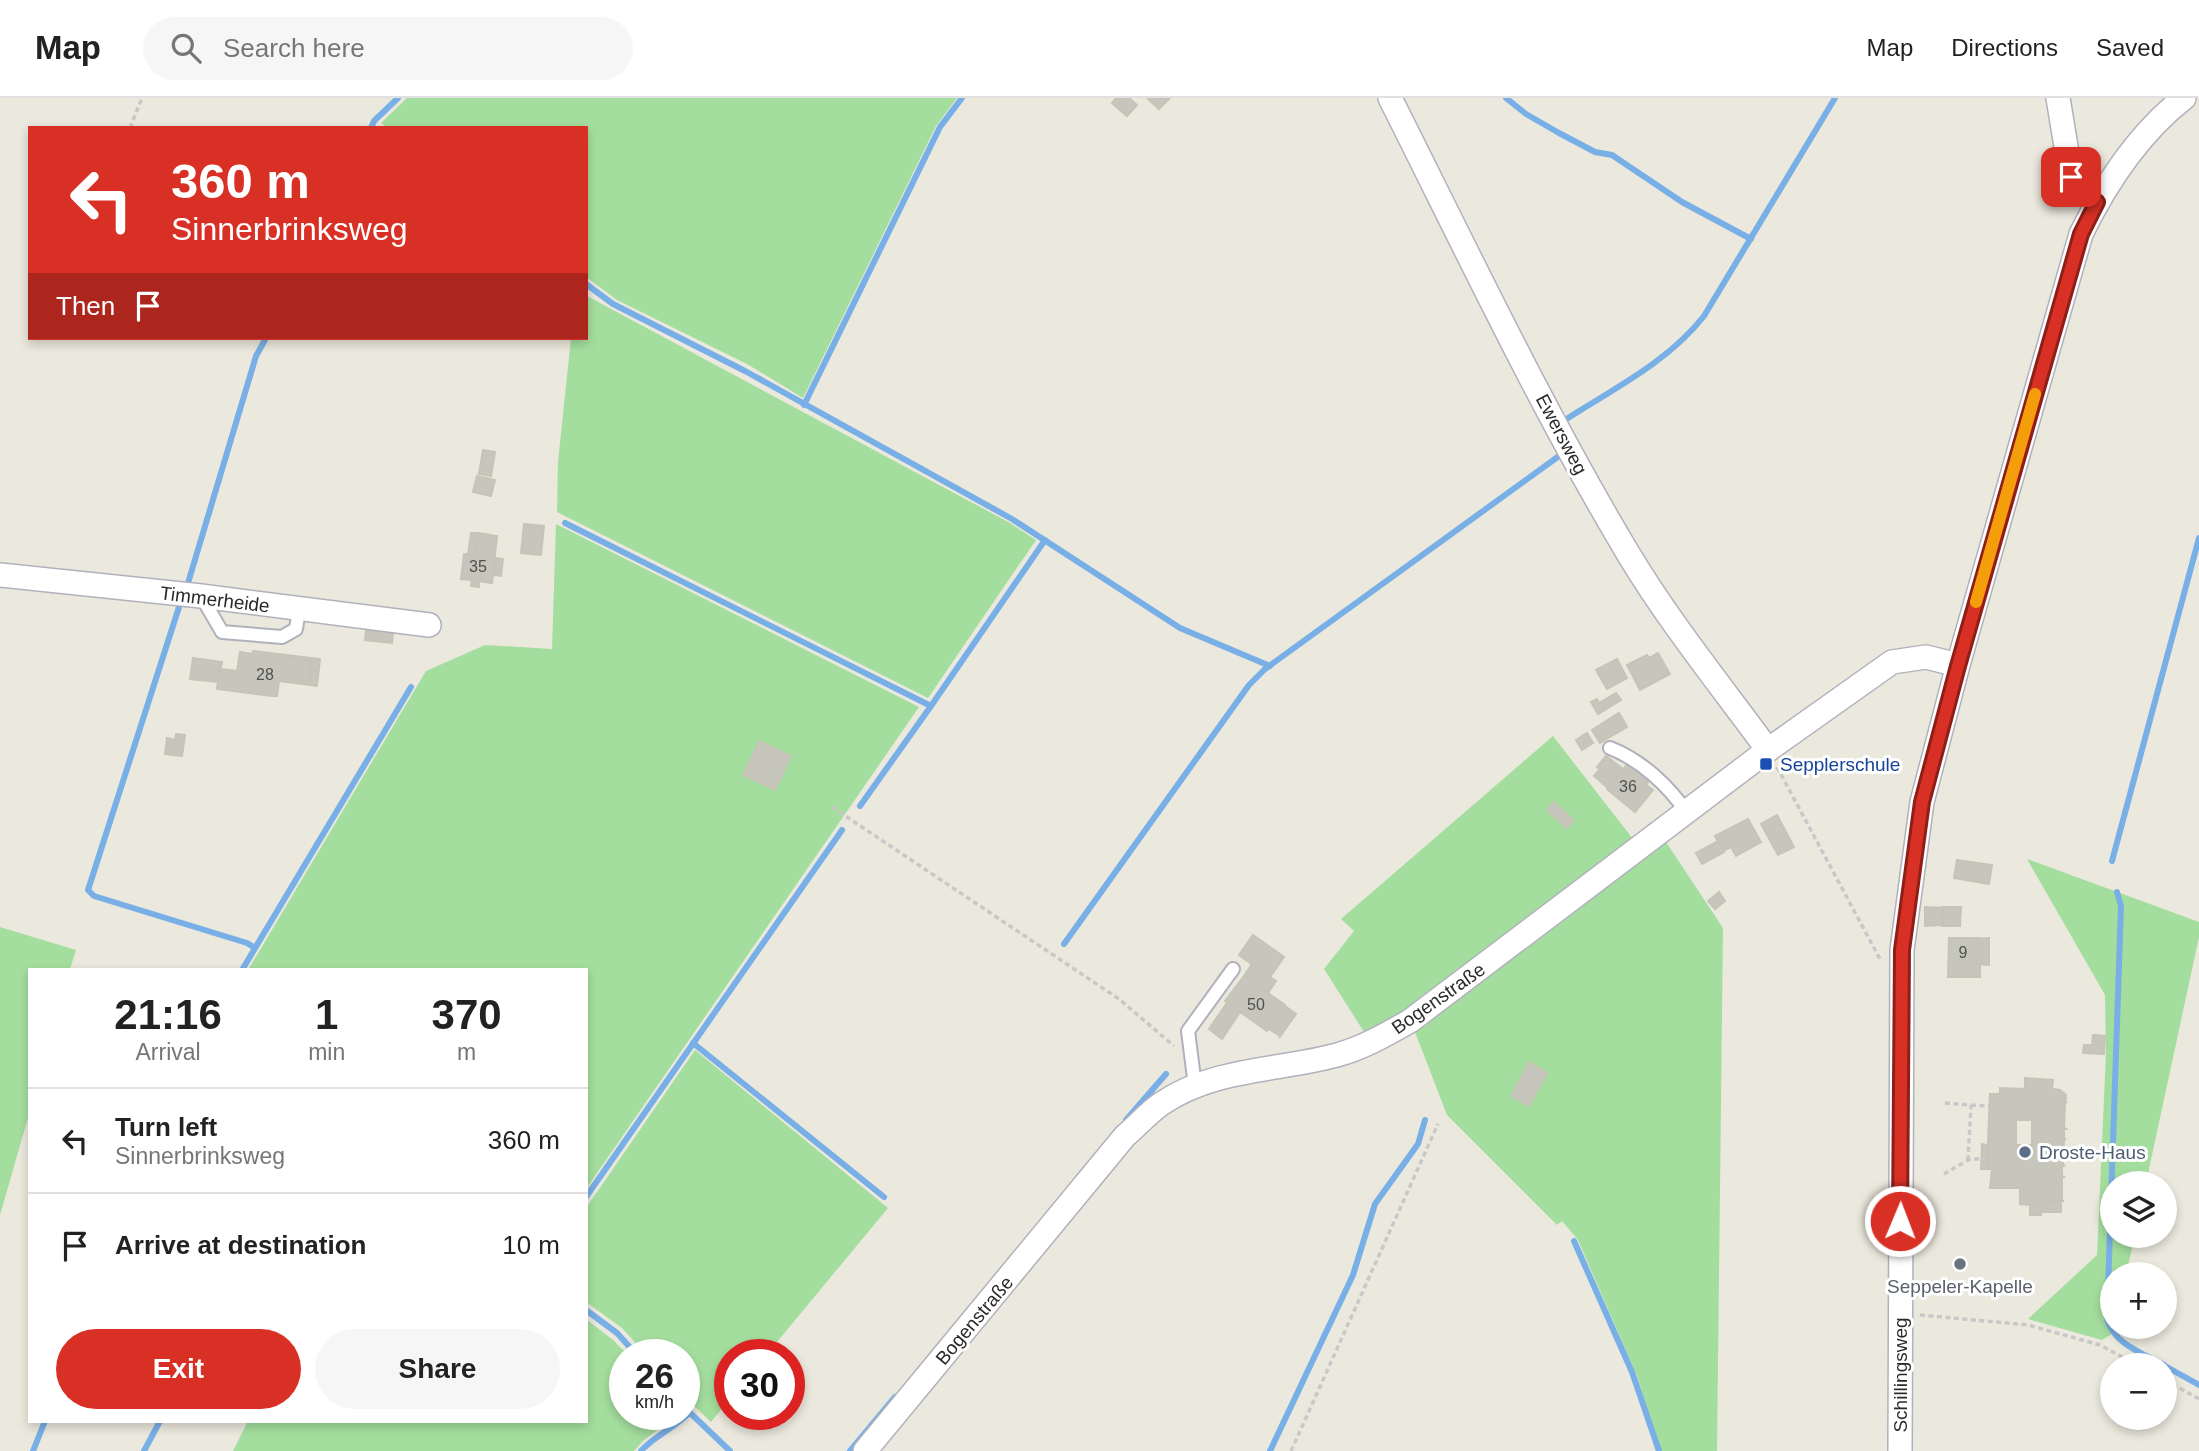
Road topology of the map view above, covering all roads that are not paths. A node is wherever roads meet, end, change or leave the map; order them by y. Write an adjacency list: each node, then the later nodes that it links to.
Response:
1 (1390, 98): 11 (street, Ewersweg)
2 (2058, 98): 4 (street)
3 (2184, 98): 4 (street, Schillingsweg)
4 (2097, 202): 9 (street, Schillingsweg)
5 (0, 575): 6 (street, Timmerheide)
6 (201, 596): 7 (street, Timmerheide); 7 (lane)
7 (299, 609): 8 (street, Timmerheide)
8 (429, 625)
9 (1958, 666): 11 (street, Bogenstraße); 16 (street, Schillingsweg)
10 (1611, 748): 12 (lane)
11 (1768, 750): 12 (street, Bogenstraße)
12 (1687, 814): 14 (street, Bogenstraße)
13 (1233, 969): 14 (lane)
14 (1195, 1086): 15 (street, Bogenstraße)
15 (866, 1451)
16 (1900, 1451)

